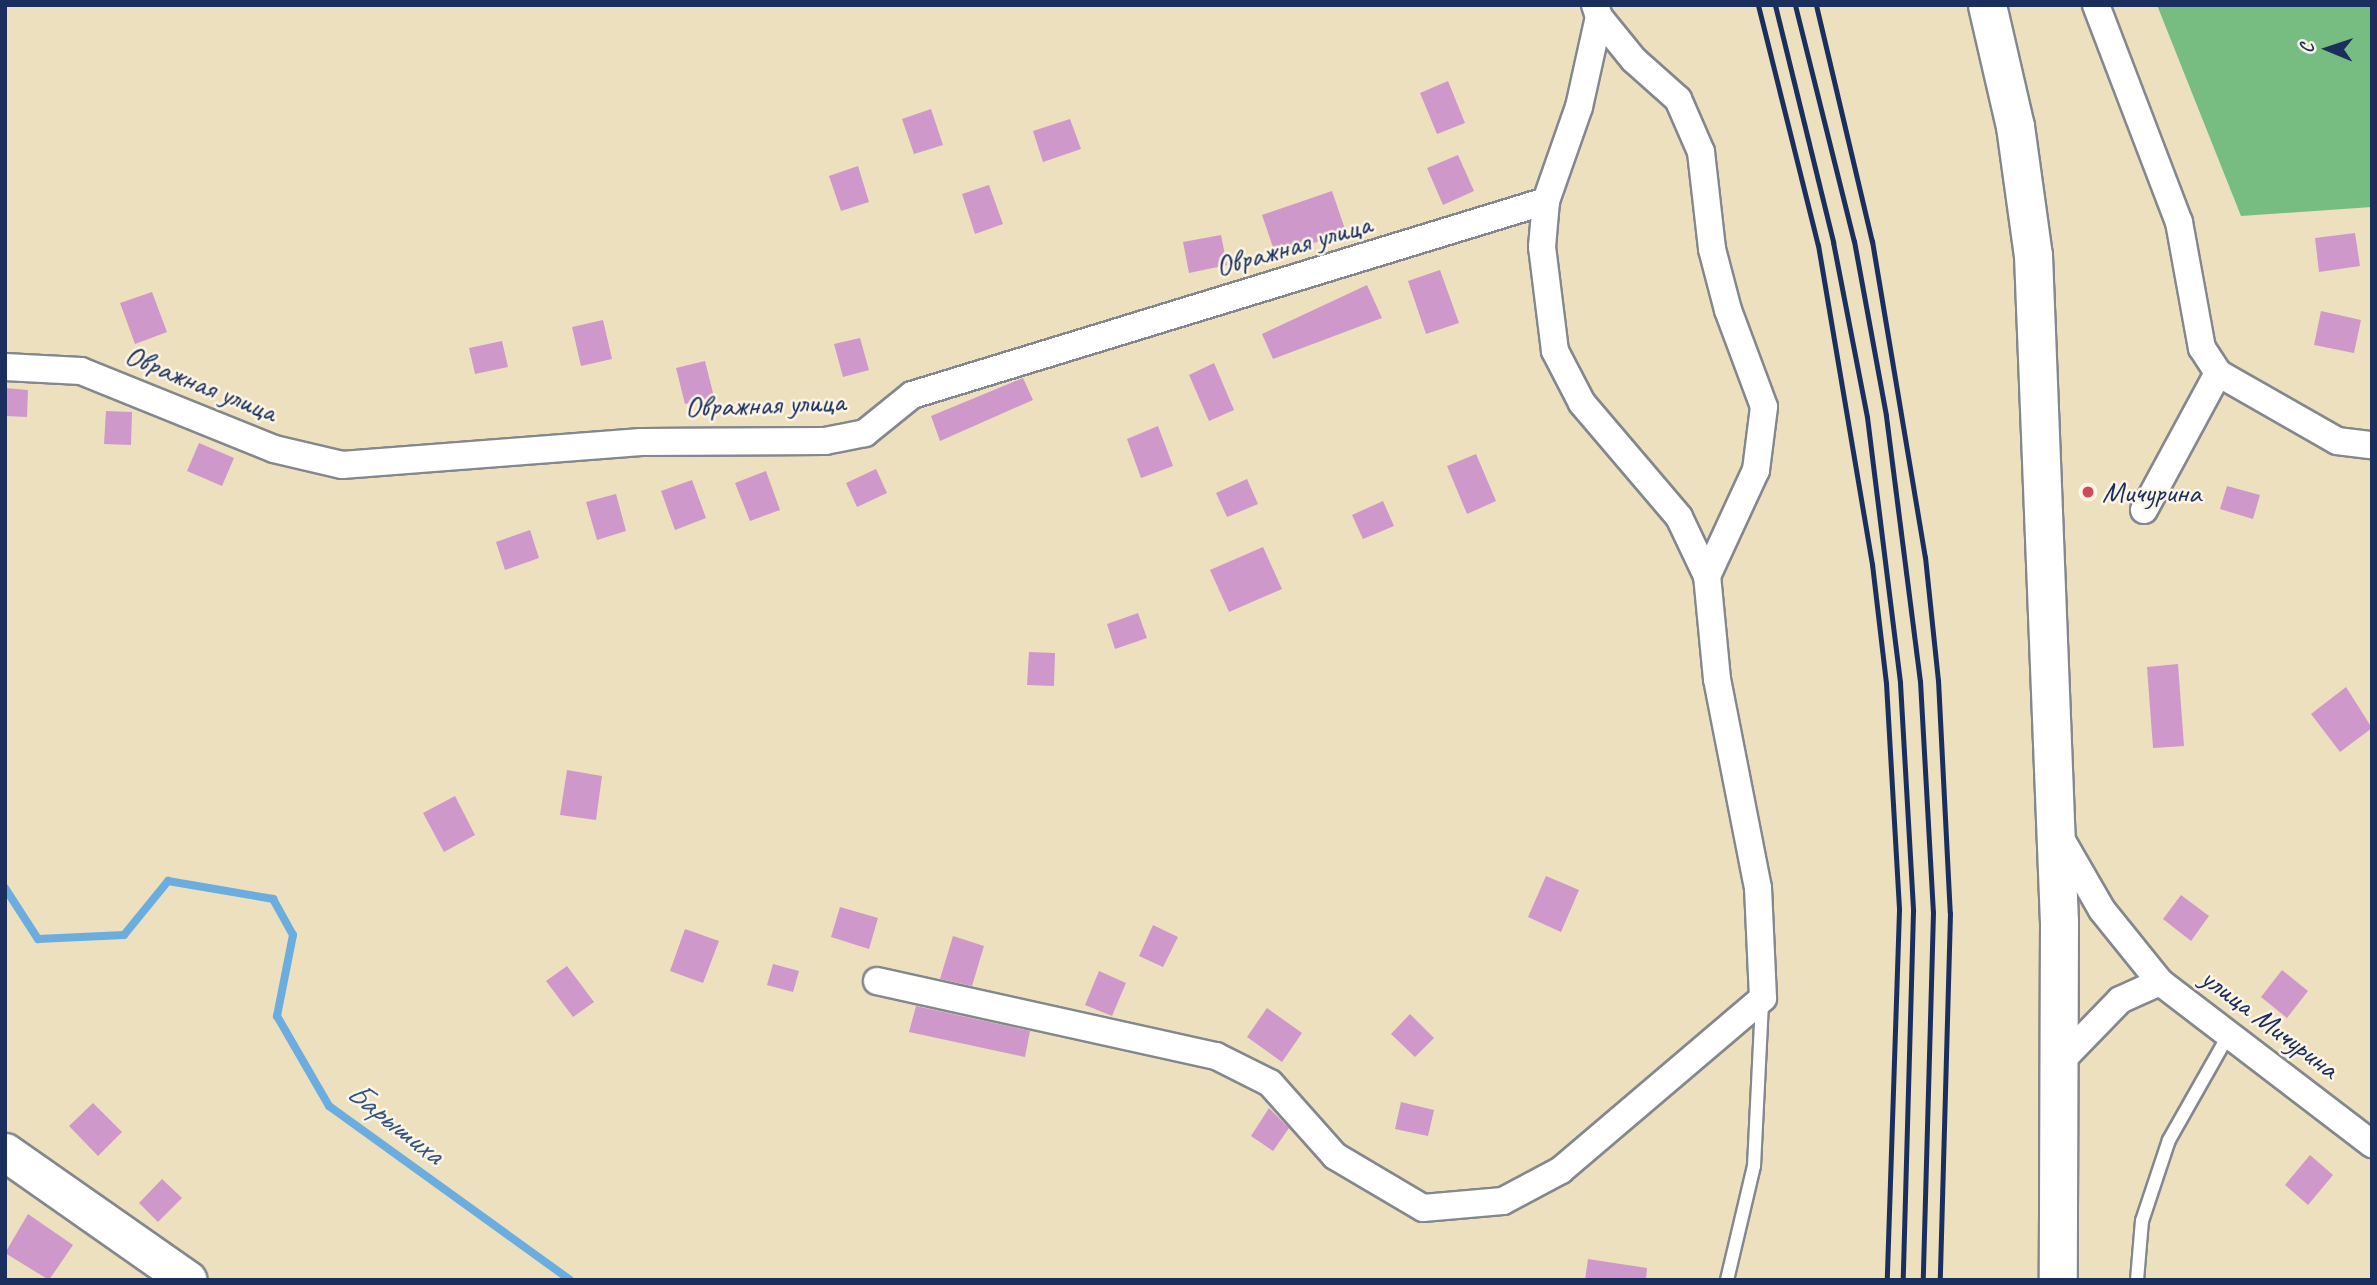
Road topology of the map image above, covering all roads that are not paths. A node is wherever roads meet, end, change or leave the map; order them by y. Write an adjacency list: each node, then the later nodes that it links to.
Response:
1 (1987, 5): 10 (main road)
2 (2096, 5): 6 (street)
3 (1597, 11): 4 (street); 9 (street)
4 (1546, 201): 5 (street, Овражная улица); 9 (street)
5 (5, 367)
6 (2218, 373): 7 (street); 8 (street)
7 (2372, 445)
8 (2144, 510)
9 (1707, 576): 13 (street)
10 (2056, 831): 12 (street, улица Мичурина); 15 (main road)
11 (877, 981): 13 (street)
12 (2160, 982): 14 (street, улица Мичурина); 15 (street, улица Мичурина)
13 (1763, 998): 19 (lane)
14 (2231, 1030): 16 (street, улица Мичурина); 21 (lane)
15 (2060, 1062): 20 (main road)
16 (2372, 1144)
17 (5, 1152): 18 (main road)
18 (188, 1280)
19 (1727, 1280)
20 (2058, 1280)
21 (2137, 1280)

